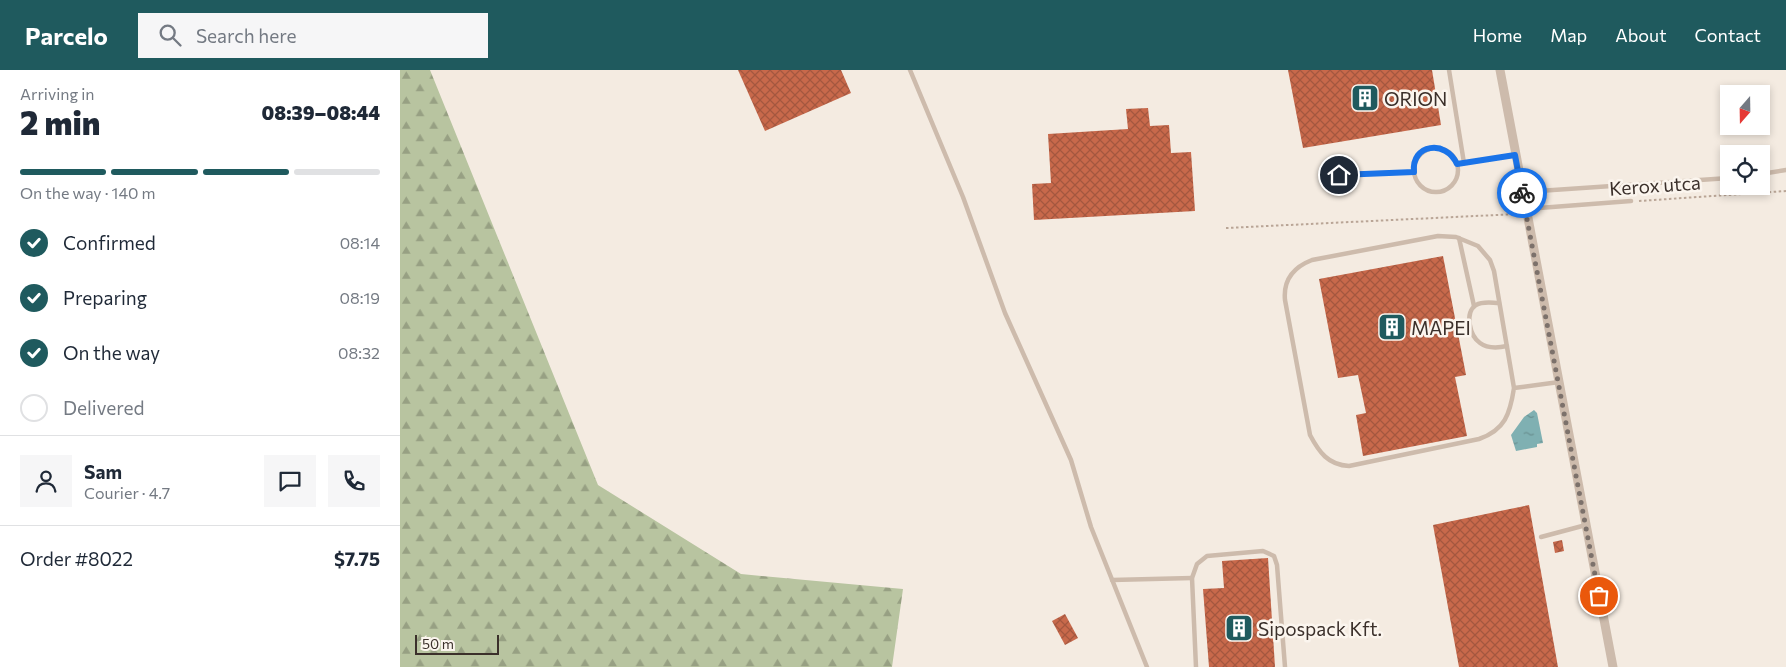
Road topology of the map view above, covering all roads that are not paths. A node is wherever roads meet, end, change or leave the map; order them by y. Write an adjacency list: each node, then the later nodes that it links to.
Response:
1 (910, 70): 24 (lane)
2 (1449, 70): 5 (lane)
3 (1500, 70): 4 (street)
4 (1515, 155): 5 (lane); 12 (street)
5 (1464, 163): 6 (lane)
6 (1457, 164): 8 (lane); 8 (lane)
7 (1786, 170): 9 (lane)
8 (1414, 172): 10 (lane)
9 (1770, 173)
10 (1321, 176)
11 (1720, 179): 12 (lane)
12 (1522, 192): 14 (street)
13 (1631, 201): 14 (lane, Kerox utca)
14 (1526, 211): 19 (street)
15 (1459, 238): 16 (lane); 17 (lane); 20 (lane)
16 (1499, 303): 17 (lane); 18 (lane)
17 (1474, 306): 18 (lane)
18 (1507, 346): 20 (lane)
19 (1559, 382): 20 (lane); 21 (street)
20 (1514, 388)
21 (1586, 525): 22 (lane); 28 (street)
22 (1541, 537)
23 (1192, 578): 24 (lane); 26 (lane); 27 (lane)
24 (1112, 580): 25 (lane)
25 (1147, 667)
26 (1196, 667)
27 (1285, 667)
28 (1613, 667)

